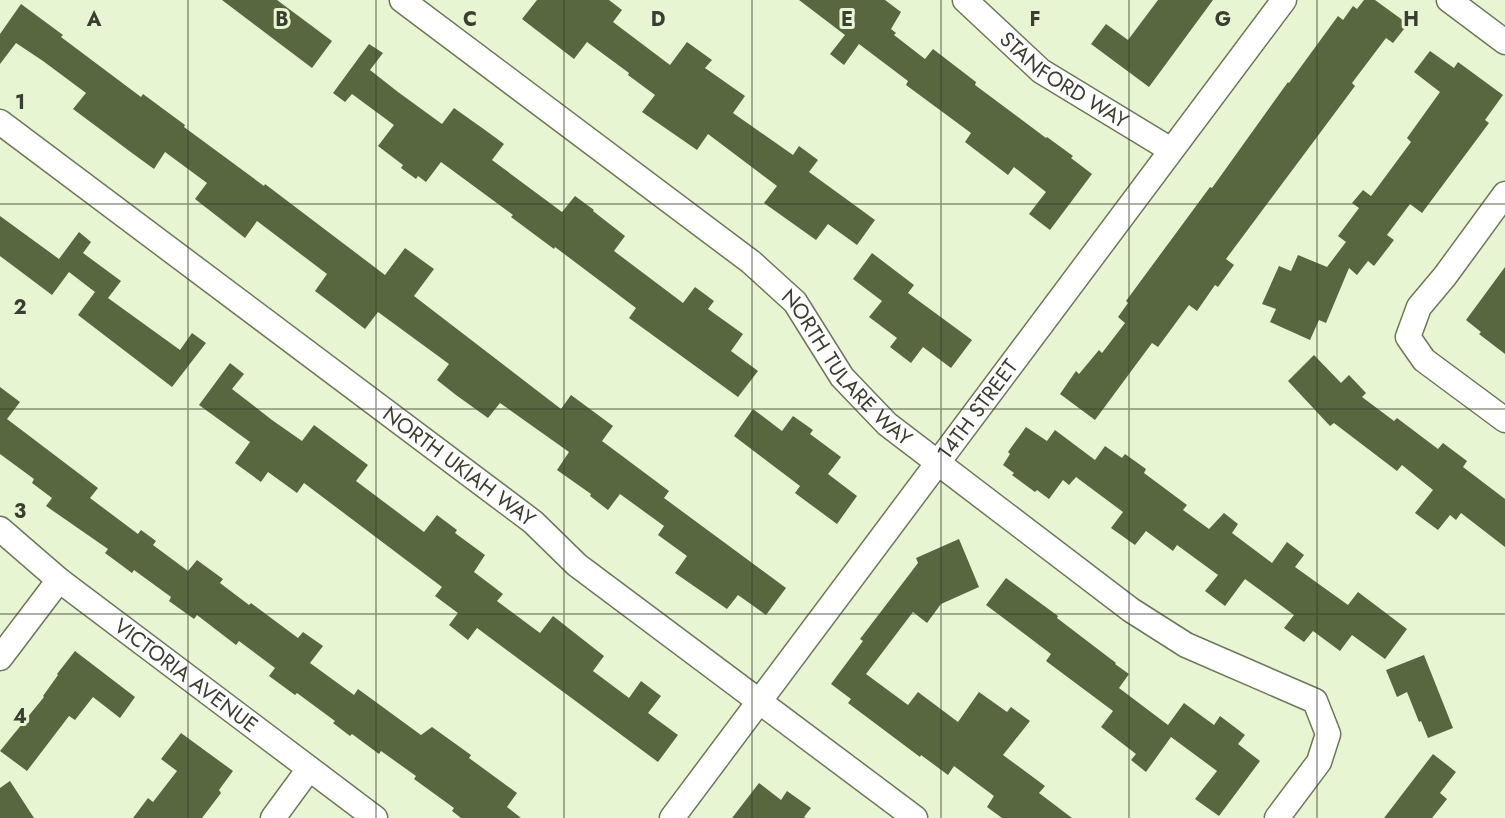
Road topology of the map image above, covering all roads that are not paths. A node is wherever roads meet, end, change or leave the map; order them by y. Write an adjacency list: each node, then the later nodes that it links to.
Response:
1 (402, 0): 10 (street, NORTH TULARE WAY)
2 (965, 0): 7 (street, STANFORD WAY)
3 (1284, 0): 7 (street, 14TH STREET)
4 (1449, 0): 5 (street)
5 (1505, 42)
6 (0, 122): 14 (street, NORTH UKIAH WAY)
7 (1171, 150): 10 (street, 14TH STREET)
8 (1505, 194): 9 (street)
9 (1505, 420)
10 (938, 464): 14 (street, 14TH STREET); 20 (street, NORTH TULARE WAY)
11 (0, 530): 12 (street, VICTORIA AVENUE)
12 (59, 580): 13 (street); 15 (street, VICTORIA AVENUE)
13 (0, 658)
14 (758, 703): 18 (street, 14TH STREET); 19 (street, NORTH UKIAH WAY)
15 (309, 769): 16 (street); 17 (street, VICTORIA AVENUE)
16 (273, 818)
17 (375, 818)
18 (672, 818)
19 (915, 818)
20 (1276, 818)

